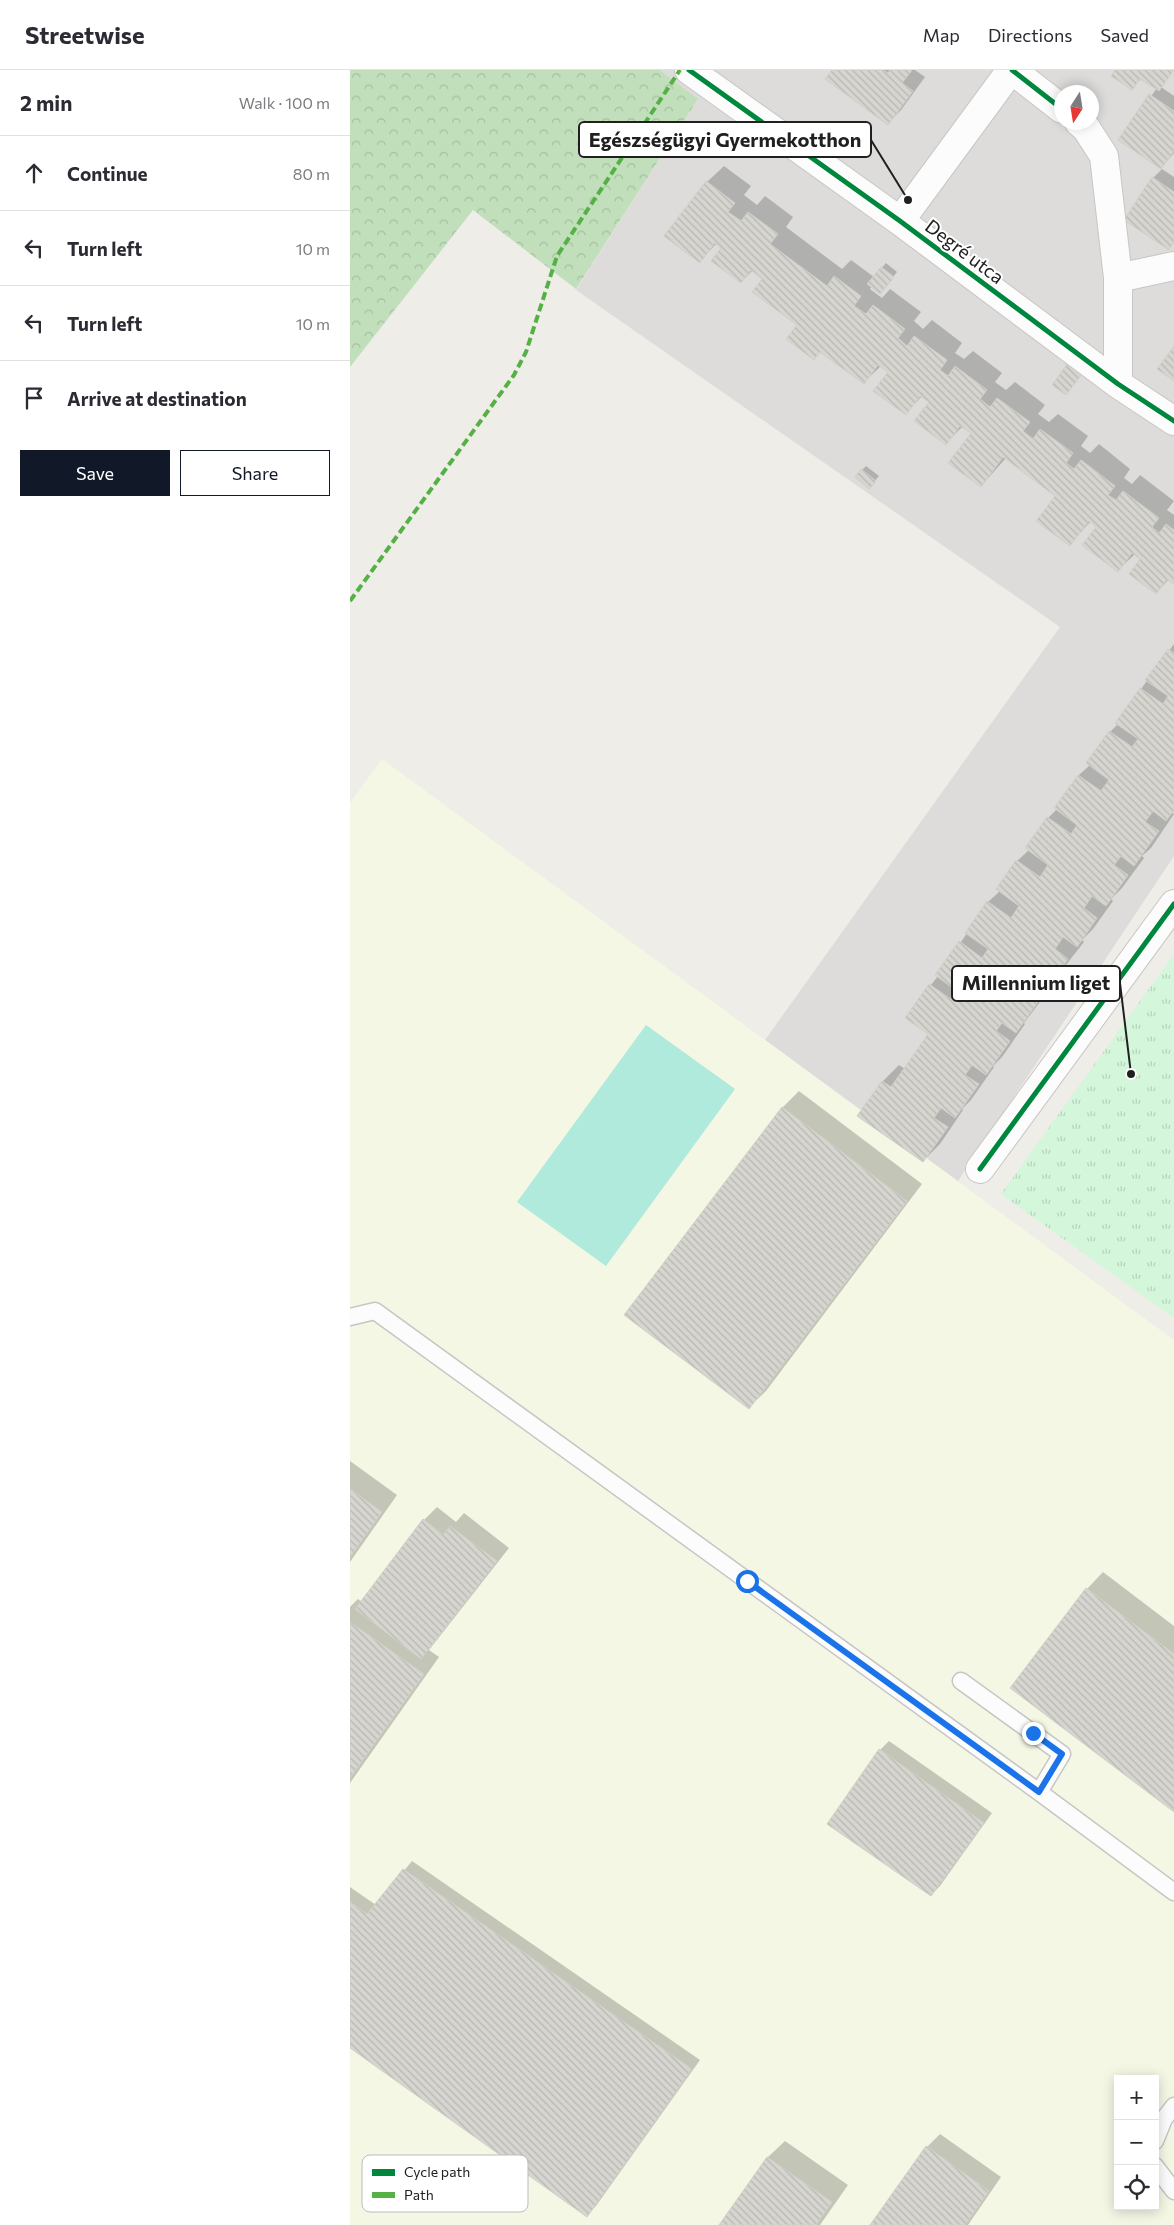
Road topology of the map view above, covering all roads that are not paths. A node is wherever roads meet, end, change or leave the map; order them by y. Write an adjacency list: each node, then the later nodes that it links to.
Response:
1 (689, 70): 5 (street, Degré utca)
2 (1011, 70): 3 (street); 5 (street)
3 (1054, 103)
4 (1087, 130): 7 (street)
5 (900, 221): 8 (street, Degré utca)
6 (1174, 266): 7 (street)
7 (1118, 278): 8 (street)
8 (1118, 384): 9 (street, Degré utca)
9 (1174, 421)
10 (1174, 904): 11 (street)
11 (980, 1169)
12 (350, 1316): 14 (lane)
13 (961, 1681): 14 (lane)
14 (1039, 1792): 15 (lane)
15 (1174, 1892)
16 (1174, 2106): 17 (lane)
17 (1159, 2131)
18 (1159, 2171): 19 (lane)
19 (1174, 2191)

